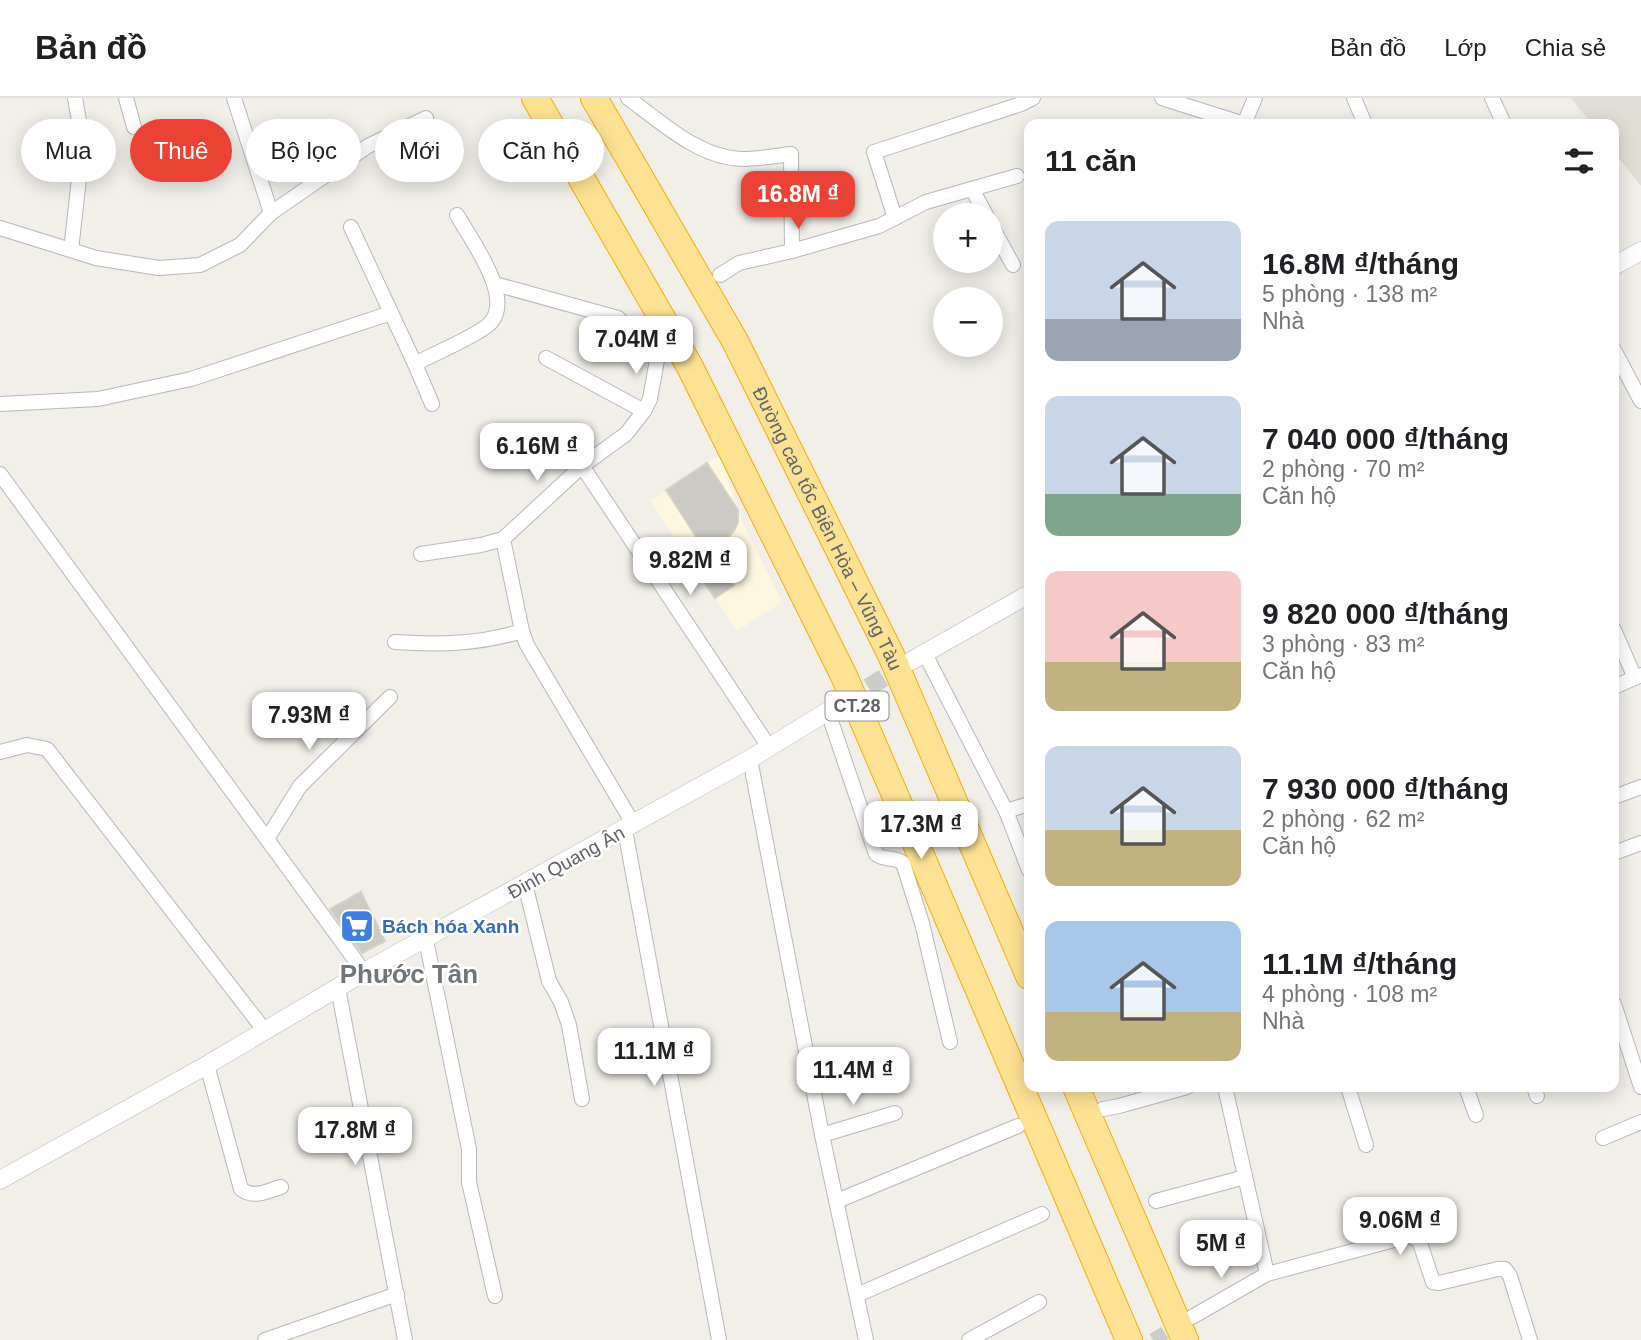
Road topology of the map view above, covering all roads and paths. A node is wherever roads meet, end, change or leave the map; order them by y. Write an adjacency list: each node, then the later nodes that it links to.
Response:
1 (75, 98): 27 (street)
2 (126, 98): 13 (street)
3 (234, 98): 21 (street)
4 (535, 98): 108 (highway, CT.28)
5 (594, 98): 69 (highway, Đường cao tốc Biên Hòa – Vũng Tàu / CT.28)
6 (628, 98): 28 (street)
7 (1033, 98): 23 (street)
8 (1162, 98): 14 (street)
9 (1255, 98): 15 (street)
10 (1354, 98): 16 (street)
11 (1492, 98): 17 (street)
12 (426, 118): 21 (street)
13 (132, 119)
14 (1228, 119)
15 (1246, 119)
16 (1363, 119)
17 (1502, 119)
18 (1017, 176): 19 (street)
19 (972, 189): 20 (street); 23 (street)
20 (980, 203)
21 (271, 213): 27 (street)
22 (457, 215): 33 (street)
23 (895, 218): 28 (street)
24 (0, 228): 27 (street)
25 (351, 228): 34 (street)
26 (1003, 247): 31 (street)
27 (71, 250)
28 (792, 251): 32 (street)
29 (1641, 251): 30 (street)
30 (1619, 263)
31 (1013, 265)
32 (720, 275)
33 (495, 284): 37 (street); 41 (street)
34 (391, 313): 37 (street); 39 (street)
35 (546, 358): 41 (street)
36 (1619, 359): 38 (street)
37 (415, 363): 40 (street)
38 (1641, 401)
39 (0, 404)
40 (432, 404)
41 (644, 411): 42 (street)
42 (582, 466): 44 (street); 55 (street)
43 (0, 474): 63 (street)
44 (503, 539): 45 (street); 47 (street)
45 (421, 554)
46 (1024, 597): 50 (street)
47 (522, 631): 49 (street); 62 (street)
48 (1619, 640): 51 (street)
49 (395, 642)
50 (918, 658): 61 (street)
51 (1638, 677): 52 (street)
52 (1619, 685)
53 (390, 697): 63 (street)
54 (833, 708): 55 (street, Đinh Quang Ân); 74 (street)
55 (769, 747): 57 (street, Đinh Quang Ân)
56 (0, 752): 73 (street)
57 (750, 759): 62 (street, Đinh Quang Ân); 88 (street)
58 (1641, 787): 59 (street)
59 (1619, 795)
60 (1024, 806): 61 (street)
61 (1006, 811): 66 (street)
62 (629, 827): 67 (street, Đinh Quang Ân); 105 (street)
63 (267, 839): 70 (street)
64 (1640, 847): 65 (street)
65 (1619, 852)
66 (1024, 857)
67 (525, 884): 68 (street, Đinh Quang Ân); 82 (street)
68 (426, 940): 70 (street, Đinh Quang Ân); 100 (street)
69 (1024, 964)
70 (364, 972): 71 (street, Đinh Quang Ân)
71 (338, 988): 73 (street, Đinh Quang Ân); 98 (street)
72 (1619, 1019): 76 (street)
73 (265, 1031): 75 (street, Đinh Quang Ân)
74 (950, 1042)
75 (207, 1065): 92 (street, Đinh Quang Ân); 93 (street)
76 (1641, 1087)
77 (1078, 1092): 102 (highway)
78 (1169, 1092): 83 (street)
79 (1226, 1092): 91 (street)
80 (1350, 1092): 90 (street)
81 (1468, 1092): 85 (street)
82 (582, 1098)
83 (1103, 1109)
84 (895, 1113): 88 (street)
85 (1476, 1115)
86 (1641, 1122): 89 (street)
87 (1018, 1126): 94 (street)
88 (822, 1135): 94 (street)
89 (1603, 1138)
90 (1366, 1144)
91 (1245, 1177): 95 (street); 97 (street)
92 (0, 1180)
93 (281, 1187)
94 (836, 1201): 99 (street)
95 (1156, 1201)
96 (1042, 1214): 99 (street)
97 (1267, 1274): 102 (street); 109 (street)
98 (397, 1294): 103 (street); 104 (street)
99 (856, 1294): 106 (street)
100 (495, 1296)
101 (1039, 1301): 107 (street)
102 (1189, 1329)
103 (265, 1340)
104 (405, 1340)
105 (719, 1340)
106 (866, 1340)
107 (969, 1340)
108 (1129, 1340)
109 (1530, 1340)

